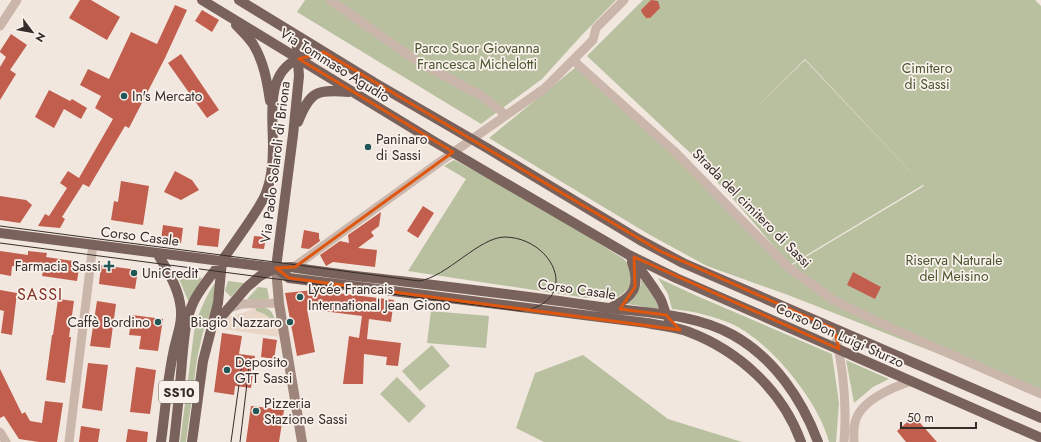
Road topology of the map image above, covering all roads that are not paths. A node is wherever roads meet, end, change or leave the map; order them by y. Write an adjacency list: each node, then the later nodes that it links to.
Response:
1 (17, 0): 7 (street)
2 (202, 0): 6 (main road, Via Tommaso Agudio)
3 (239, 0): 8 (main road, Via Tommaso Agudio)
4 (330, 0): 14 (street)
5 (624, 0): 11 (street)
6 (228, 16): 10 (main road, Via Tommaso Agudio); 13 (main road)
7 (1, 22)
8 (296, 35): 9 (main road, Via Tommaso Agudio); 10 (main road, Via Paolo Solaroli di Briona)
9 (324, 52): 10 (main road, Via Paolo Solaroli di Briona); 16 (main road, Via Tommaso Agudio)
10 (299, 59): 12 (main road, Via Tommaso Agudio); 13 (main road, Via Paolo Solaroli di Briona); 15 (main road, Via Paolo Solaroli di Briona)
11 (573, 60): 14 (street); 38 (street, Strada del cimitero di Sassi)
12 (351, 92): 15 (main road); 17 (main road, Via Tommaso Agudio)
13 (272, 114): 23 (main road, Via Paolo Solaroli di Briona)
14 (506, 115): 16 (street)
15 (293, 135): 25 (main road, Via Paolo Solaroli di Briona)
16 (472, 140): 17 (street); 19 (main road, Via Tommaso Agudio)
17 (454, 152): 22 (main road, Via Tommaso Agudio); 24 (street)
18 (0, 233): 20 (main road, Corso Casale)
19 (640, 240): 32 (main road, Corso Don Luigi Sturzo)
20 (93, 244): 21 (main road, Corso Casale); 45 (street)
21 (157, 253): 23 (main road, Corso Casale); 31 (main road, SS10)
22 (629, 254): 27 (main road); 30 (main road); 36 (main road, Corso Don Luigi Sturzo)
23 (222, 261): 25 (main road, Corso Casale); 29 (main road, SS10); 34 (main road, SS10)
24 (294, 267): 25 (main road, Corso Casale); 27 (main road, Corso Casale)
25 (276, 268): 26 (street); 28 (main road); 33 (main road, Corso Casale)
26 (279, 303): 28 (street); 49 (street)
27 (610, 308): 30 (main road, Corso Casale)
28 (227, 309): 34 (main road)
29 (190, 314): 31 (main road); 35 (main road, SS10)
30 (666, 315): 33 (main road); 51 (main road, Corso Casale)
31 (180, 329): 35 (main road, SS10); 46 (main road)
32 (834, 329): 36 (street); 39 (main road, Corso Don Luigi Sturzo)
33 (680, 330): 50 (main road, Corso Casale)
34 (210, 331): 48 (main road, SS10)
35 (184, 342): 47 (main road, SS10)
36 (839, 349): 37 (main road, Corso Don Luigi Sturzo); 42 (street)
37 (912, 381): 40 (street); 43 (main road, Corso Don Luigi Sturzo)
38 (1041, 394)
39 (1041, 418)
40 (855, 422): 42 (street); 53 (street)
41 (0, 432): 44 (street)
42 (844, 438): 52 (street)
43 (1041, 438)
44 (6, 442)
45 (69, 442)
46 (161, 442)
47 (174, 442)
48 (192, 442)
49 (302, 442)
50 (801, 442)
51 (818, 442)
52 (851, 442)
53 (854, 442)

